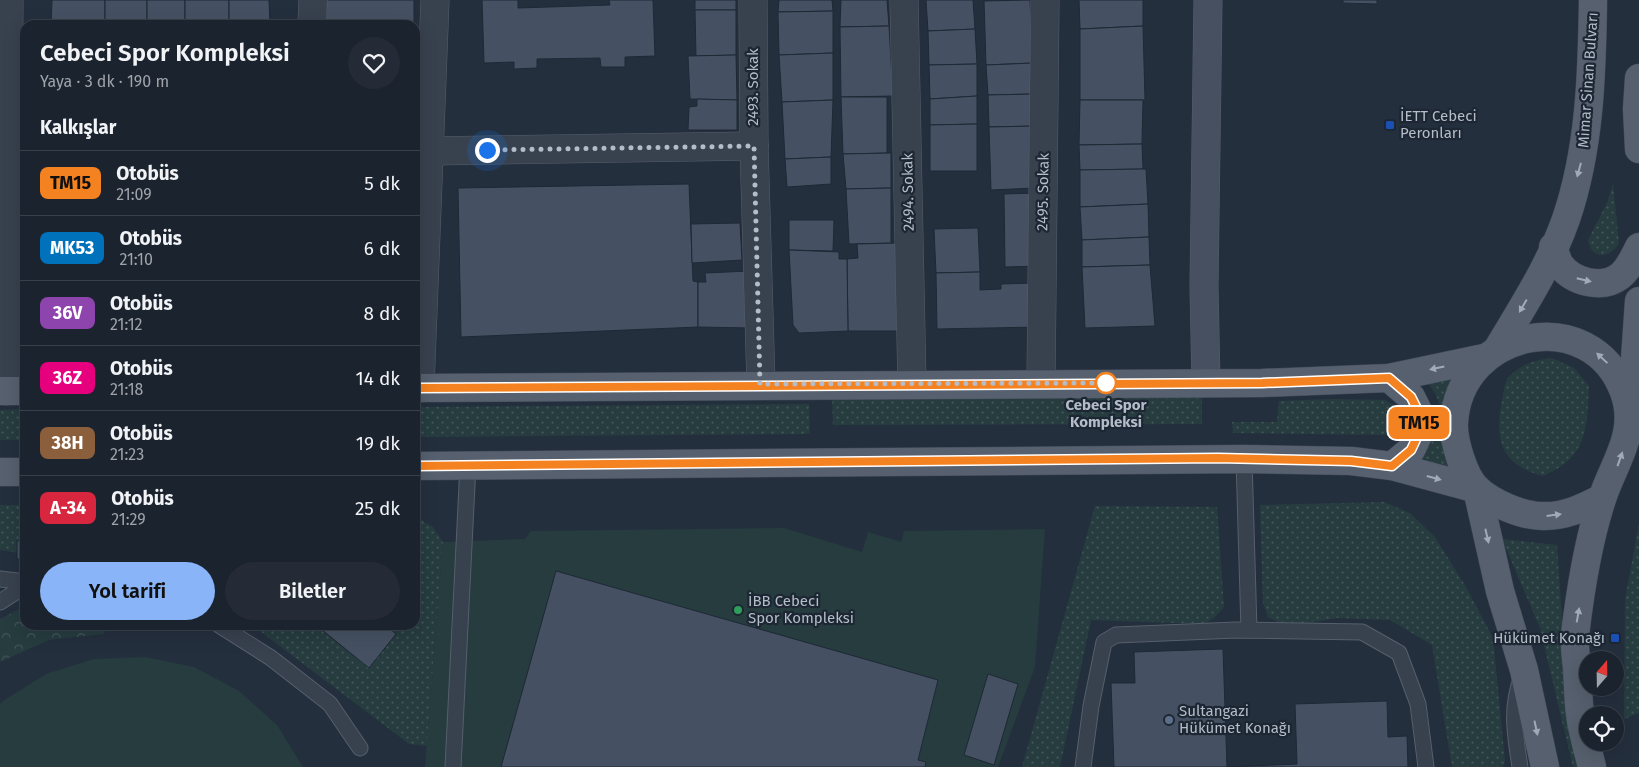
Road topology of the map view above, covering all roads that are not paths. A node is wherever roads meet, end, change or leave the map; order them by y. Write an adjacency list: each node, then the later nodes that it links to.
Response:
1 (9, 0): 11 (street)
2 (313, 0): 9 (street)
3 (435, 0): 14 (street)
4 (753, 0): 12 (street, 2493. Sokak)
5 (904, 0): 24 (street, 2494. Sokak)
6 (1045, 0): 22 (street, 2495. Sokak)
7 (1208, 0): 21 (street)
8 (1593, 0): 15 (main road, Mimar Sinan Bulvarı, one-way to 15)
9 (312, 20)
10 (1639, 78): 13 (main road)
11 (4, 126): 26 (street)
12 (754, 146): 14 (street); 23 (street, 2493. Sokak)
13 (1639, 149)
14 (430, 151): 18 (street)
15 (1553, 247): 16 (main road, one-way to 16); 19 (main road, Mimar Sinan Bulvarı, one-way to 19)
16 (1639, 247)
17 (1639, 301): 27 (main road)
18 (420, 333)
19 (1491, 354): 20 (main road, one-way to 20); 27 (main road, one-way to 19); 34 (main road)
20 (1389, 378): 21 (main road); 31 (main road)
21 (1206, 382): 22 (main road)
22 (1041, 383): 24 (main road)
23 (760, 384): 24 (main road); 25 (main road)
24 (912, 384)
25 (420, 388)
26 (10, 391)
27 (1631, 416): 35 (main road, one-way to 27)
28 (1244, 459): 29 (main road); 31 (main road); 41 (lane)
29 (468, 465): 30 (main road); 44 (lane)
30 (420, 466)
31 (1392, 466): 34 (main road, one-way to 34)
32 (0, 472): 33 (main road)
33 (20, 472)
34 (1477, 489): 35 (main road, one-way to 35); 42 (main road, one-way to 42)
35 (1602, 498): 49 (main road, one-way to 35)
36 (0, 579): 37 (lane)
37 (20, 583)
38 (20, 588): 39 (lane)
39 (0, 602)
40 (226, 630): 43 (lane)
41 (1249, 630): 45 (lane); 46 (lane)
42 (1524, 670): 47 (lane); 48 (main road, one-way to 48)
43 (360, 748)
44 (453, 767)
45 (1083, 767)
46 (1426, 767)
47 (1520, 767)
48 (1545, 767)
49 (1592, 767)

